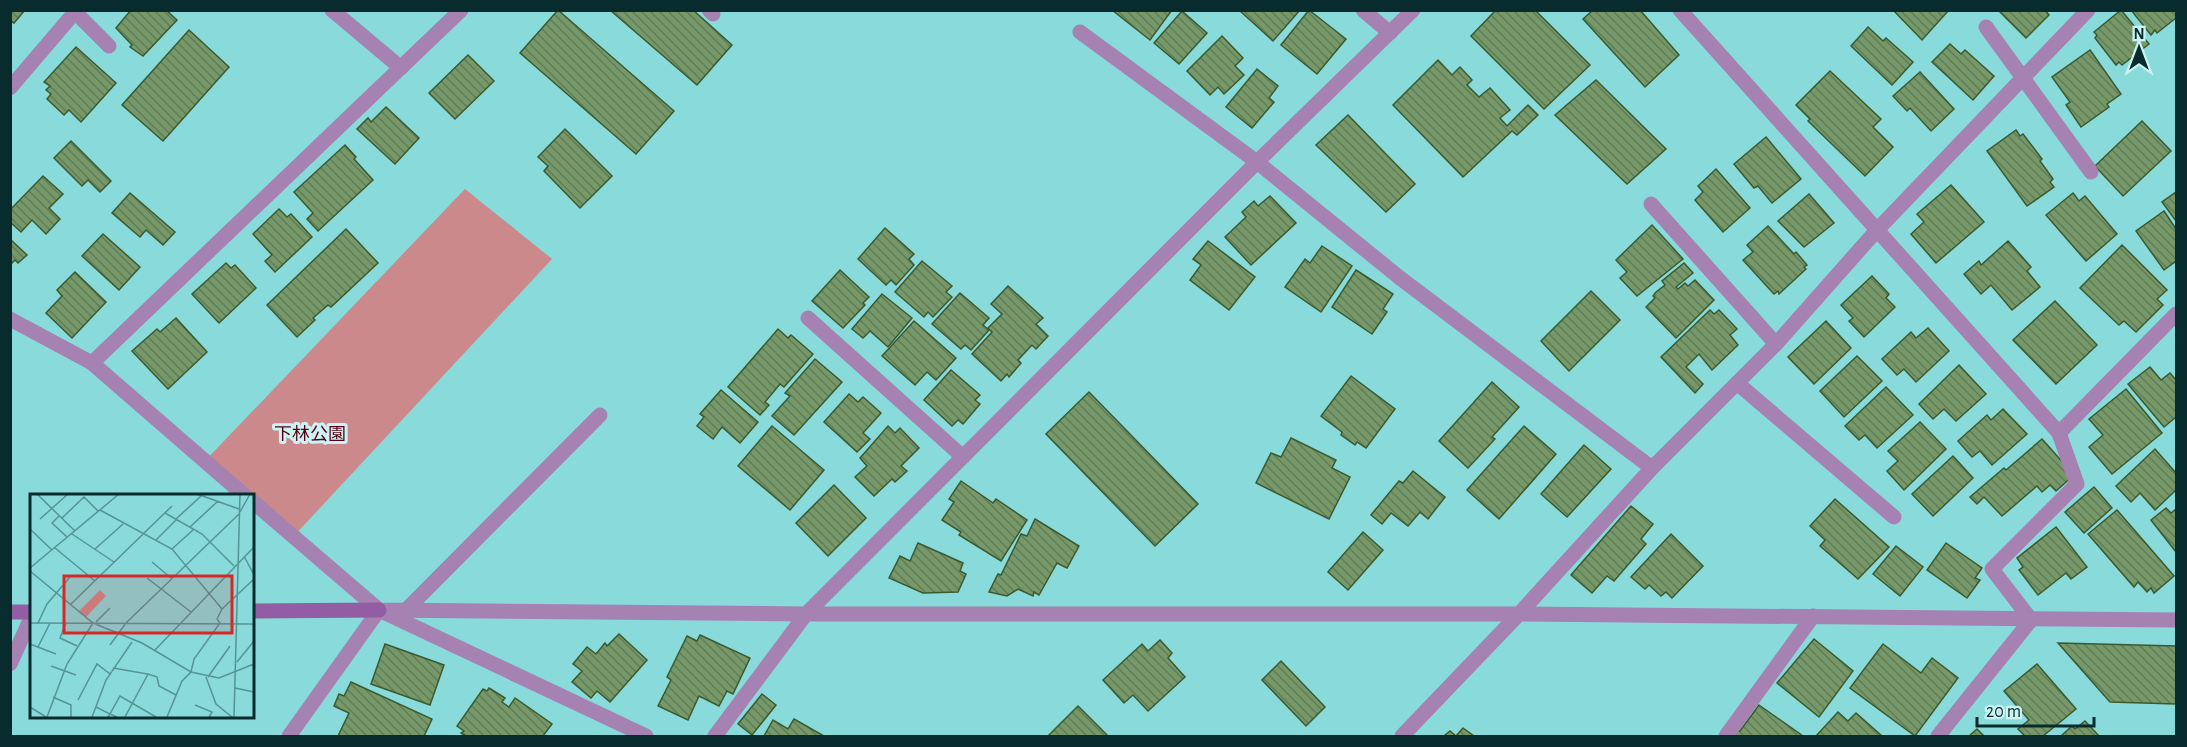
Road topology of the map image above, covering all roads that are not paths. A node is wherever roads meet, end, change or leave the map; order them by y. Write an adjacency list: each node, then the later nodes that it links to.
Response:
1 (332, 10): 12 (street)
2 (461, 10): 12 (street)
3 (1363, 10): 10 (street)
4 (1413, 10): 10 (street)
5 (1680, 10): 18 (street)
6 (2088, 10): 13 (street)
7 (74, 11): 11 (street); 14 (street)
8 (1986, 27): 13 (street)
9 (1080, 32): 15 (street)
10 (1390, 33): 15 (street)
11 (109, 46)
12 (401, 68): 23 (street)
13 (2022, 78): 16 (street); 18 (street)
14 (10, 88)
15 (1257, 162): 27 (street); 28 (street)
16 (2091, 172)
17 (1651, 204): 22 (street)
18 (1877, 230): 22 (street); 26 (street)
19 (2176, 314): 26 (street)
20 (808, 318): 27 (street)
21 (10, 319): 23 (street)
22 (1776, 344): 24 (street)
23 (92, 363): 29 (street)
24 (1737, 383): 28 (street); 31 (street)
25 (600, 415): 33 (street)
26 (2059, 433): 41 (street)
27 (963, 457): 37 (street)
28 (1652, 468): 38 (street)
29 (243, 494)
30 (254, 503): 32 (street)
31 (1894, 517)
32 (379, 610): 33 (street); 34 (street); 44 (street); 45 (street)
33 (406, 610): 37 (street)
34 (254, 611)
35 (10, 612): 36 (street)
36 (30, 614)
37 (806, 614): 38 (street); 46 (street)
38 (1519, 614): 39 (street); 47 (street)
39 (1813, 616): 41 (street); 48 (street)
40 (30, 619): 43 (street)
41 (2031, 620): 42 (street); 49 (street)
42 (2176, 620)
43 (10, 664)
44 (289, 736)
45 (646, 736)
46 (715, 736)
47 (1402, 736)
48 (1726, 736)
49 (1938, 736)

